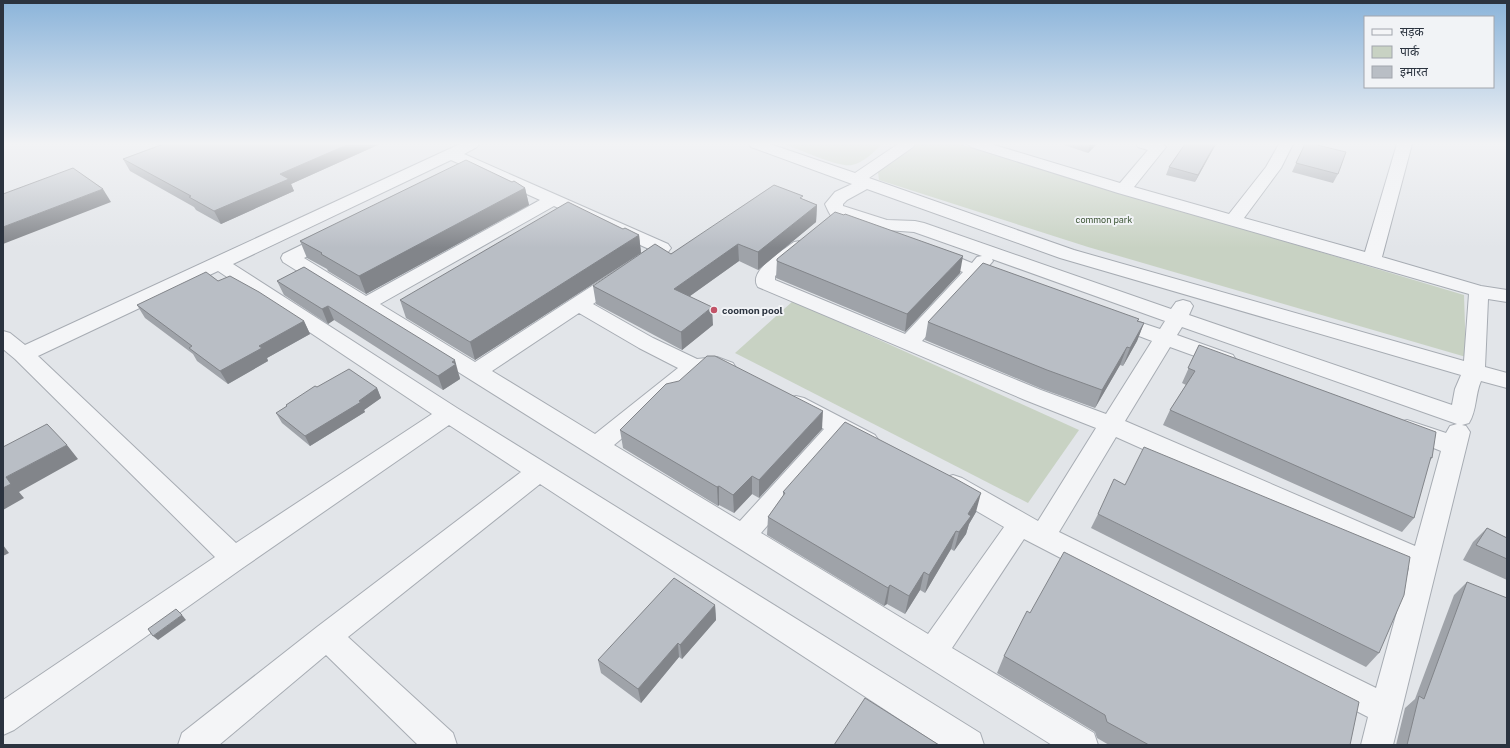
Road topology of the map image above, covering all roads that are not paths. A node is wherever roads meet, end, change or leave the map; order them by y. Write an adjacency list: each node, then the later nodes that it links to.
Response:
1 (399, 179): 19 (street)
2 (509, 179): 11 (street)
3 (852, 179): 9 (street)
4 (865, 179): 9 (street)
5 (1091, 179): 10 (street)
6 (1131, 179): 10 (street)
7 (1264, 179): 15 (street)
8 (1395, 179): 18 (street)
9 (861, 182): 13 (street); 22 (street)
10 (1124, 189): 15 (street)
11 (554, 199): 12 (street); 25 (street)
12 (575, 208): 14 (street); 26 (street)
13 (837, 211): 17 (street); 20 (street); 31 (street)
14 (555, 220)
15 (1232, 220): 18 (street)
16 (345, 230): 25 (street)
17 (991, 252): 20 (street); 28 (street)
18 (1372, 260): 23 (street)
19 (219, 263): 32 (street); 40 (street)
20 (975, 270): 21 (street); 31 (street)
21 (1019, 286)
22 (1191, 291): 28 (street); 36 (street)
23 (1479, 291): 24 (street); 36 (street)
24 (1507, 296)
25 (366, 304): 35 (street)
26 (579, 304): 33 (street); 35 (street)
27 (1092, 312): 30 (street)
28 (1177, 318): 30 (street); 41 (street)
29 (3, 338): 32 (street)
30 (1166, 338): 34 (street); 43 (street)
31 (908, 343): 43 (street)
32 (24, 354): 52 (street)
33 (694, 367): 37 (street); 45 (street)
34 (1247, 368)
35 (475, 372): 45 (street)
36 (1474, 372): 38 (street); 41 (street)
37 (744, 378)
38 (1507, 381)
39 (778, 395): 44 (street)
40 (448, 414): 48 (street); 52 (street)
41 (1461, 417): 46 (street)
42 (1388, 421): 46 (street)
43 (1111, 425): 50 (street); 53 (street)
44 (840, 427): 47 (street); 51 (street)
45 (596, 446): 51 (street)
46 (1454, 446): 53 (street)
47 (883, 449)
48 (539, 471): 54 (street); 60 (street)
49 (932, 475): 50 (street)
50 (1031, 530): 55 (street); 56 (street)
51 (742, 536): 55 (street)
52 (234, 559): 57 (street)
53 (1424, 563): 56 (street)
54 (327, 636): 58 (street); 59 (street)
55 (932, 653): 61 (street)
56 (1387, 710): 62 (street)
57 (3, 719)
58 (194, 745)
59 (441, 745)
60 (968, 745)
61 (1082, 745)
62 (1377, 745)

